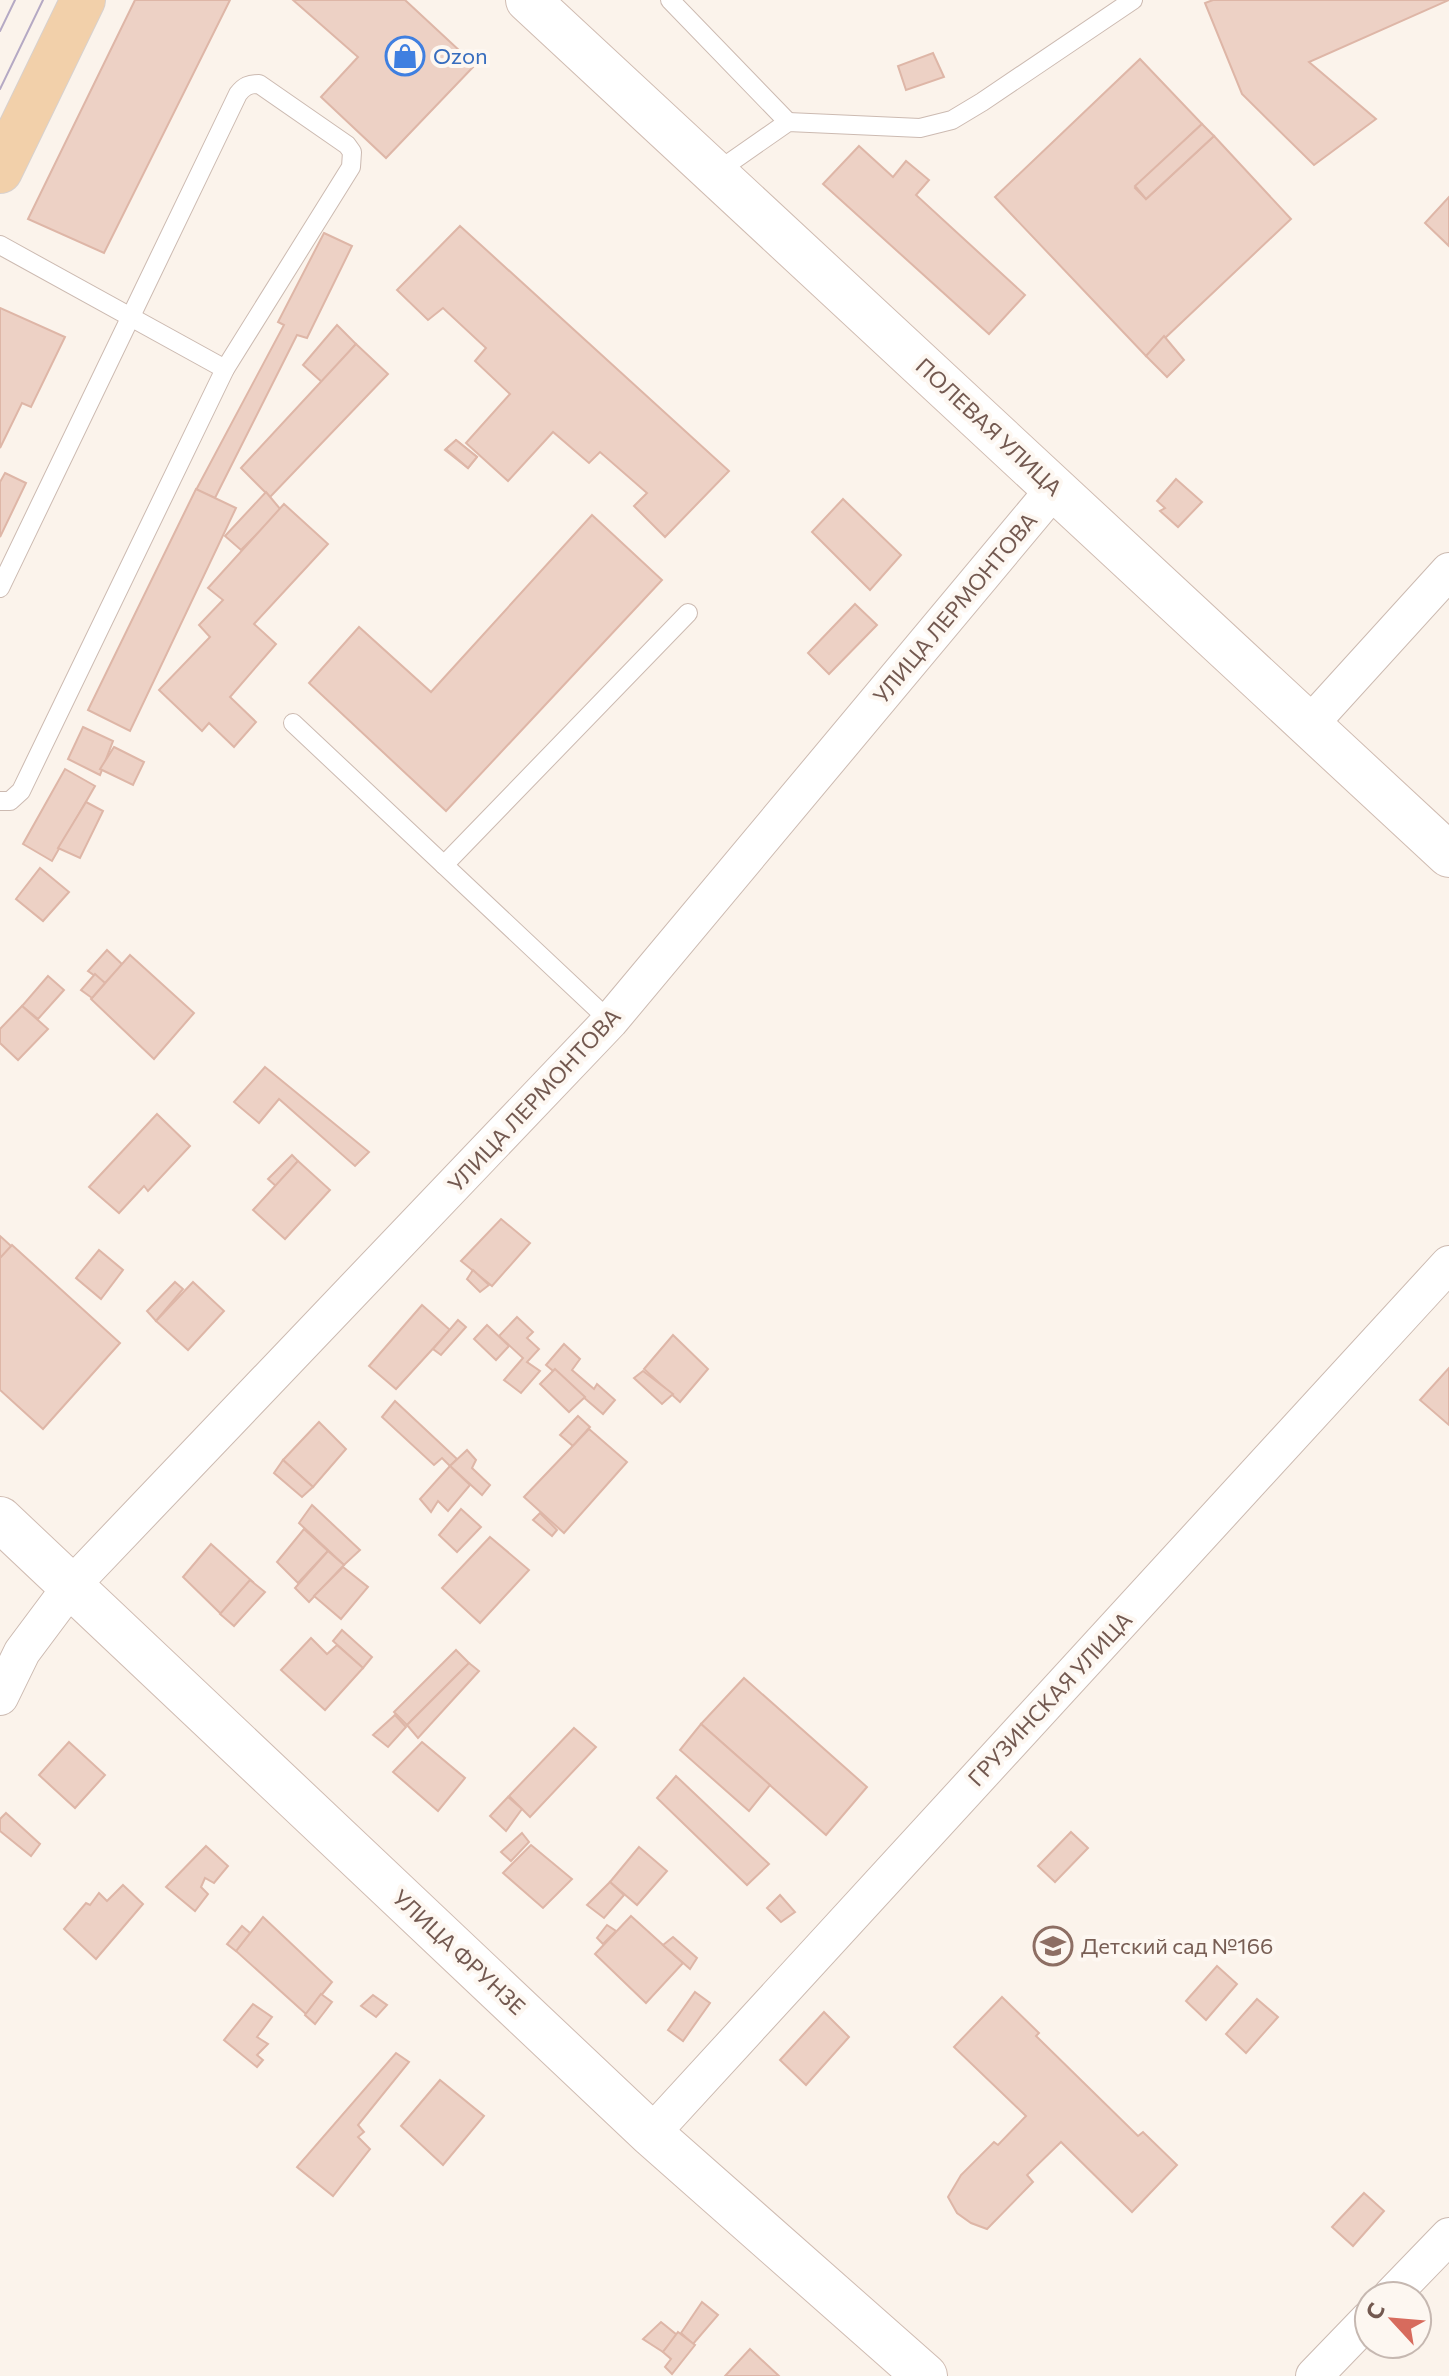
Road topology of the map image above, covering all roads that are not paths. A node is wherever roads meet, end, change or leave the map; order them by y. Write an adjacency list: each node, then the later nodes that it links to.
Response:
1 (83, 0): 6 (main road)
2 (528, 0): 7 (street, ПОЛЕВАЯ УЛИЦА)
3 (670, 0): 5 (lane)
4 (1133, 0): 5 (lane)
5 (788, 122): 7 (lane)
6 (0, 171)
7 (715, 173): 11 (street, ПОЛЕВАЯ УЛИЦА)
8 (0, 245): 9 (lane)
9 (131, 316): 10 (lane); 10 (lane); 13 (lane)
10 (225, 369): 17 (lane)
11 (1055, 488): 16 (street, ПОЛЕВАЯ УЛИЦА); 20 (street, УЛИЦА ЛЕРМОНТОВА)
12 (1449, 571): 16 (street)
13 (0, 588)
14 (688, 613): 19 (lane)
15 (293, 723): 19 (lane)
16 (1310, 724): 18 (street, ПОЛЕВАЯ УЛИЦА)
17 (0, 801)
18 (1449, 855)
19 (444, 865): 20 (lane)
20 (610, 1021): 23 (street, УЛИЦА ЛЕРМОНТОВА)
21 (1449, 1264): 25 (street, ГРУЗИНСКАЯ УЛИЦА)
22 (0, 1519): 23 (street, УЛИЦА ФРУНЗЕ)
23 (72, 1585): 24 (street, УЛИЦА ЛЕРМОНТОВА); 25 (street, УЛИЦА ФРУНЗЕ)
24 (0, 1697)
25 (651, 2134): 29 (street, УЛИЦА ФРУНЗЕ)
26 (1449, 2236): 27 (street)
27 (1406, 2280)
28 (1353, 2336): 30 (street)
29 (925, 2376)
30 (1314, 2376)

